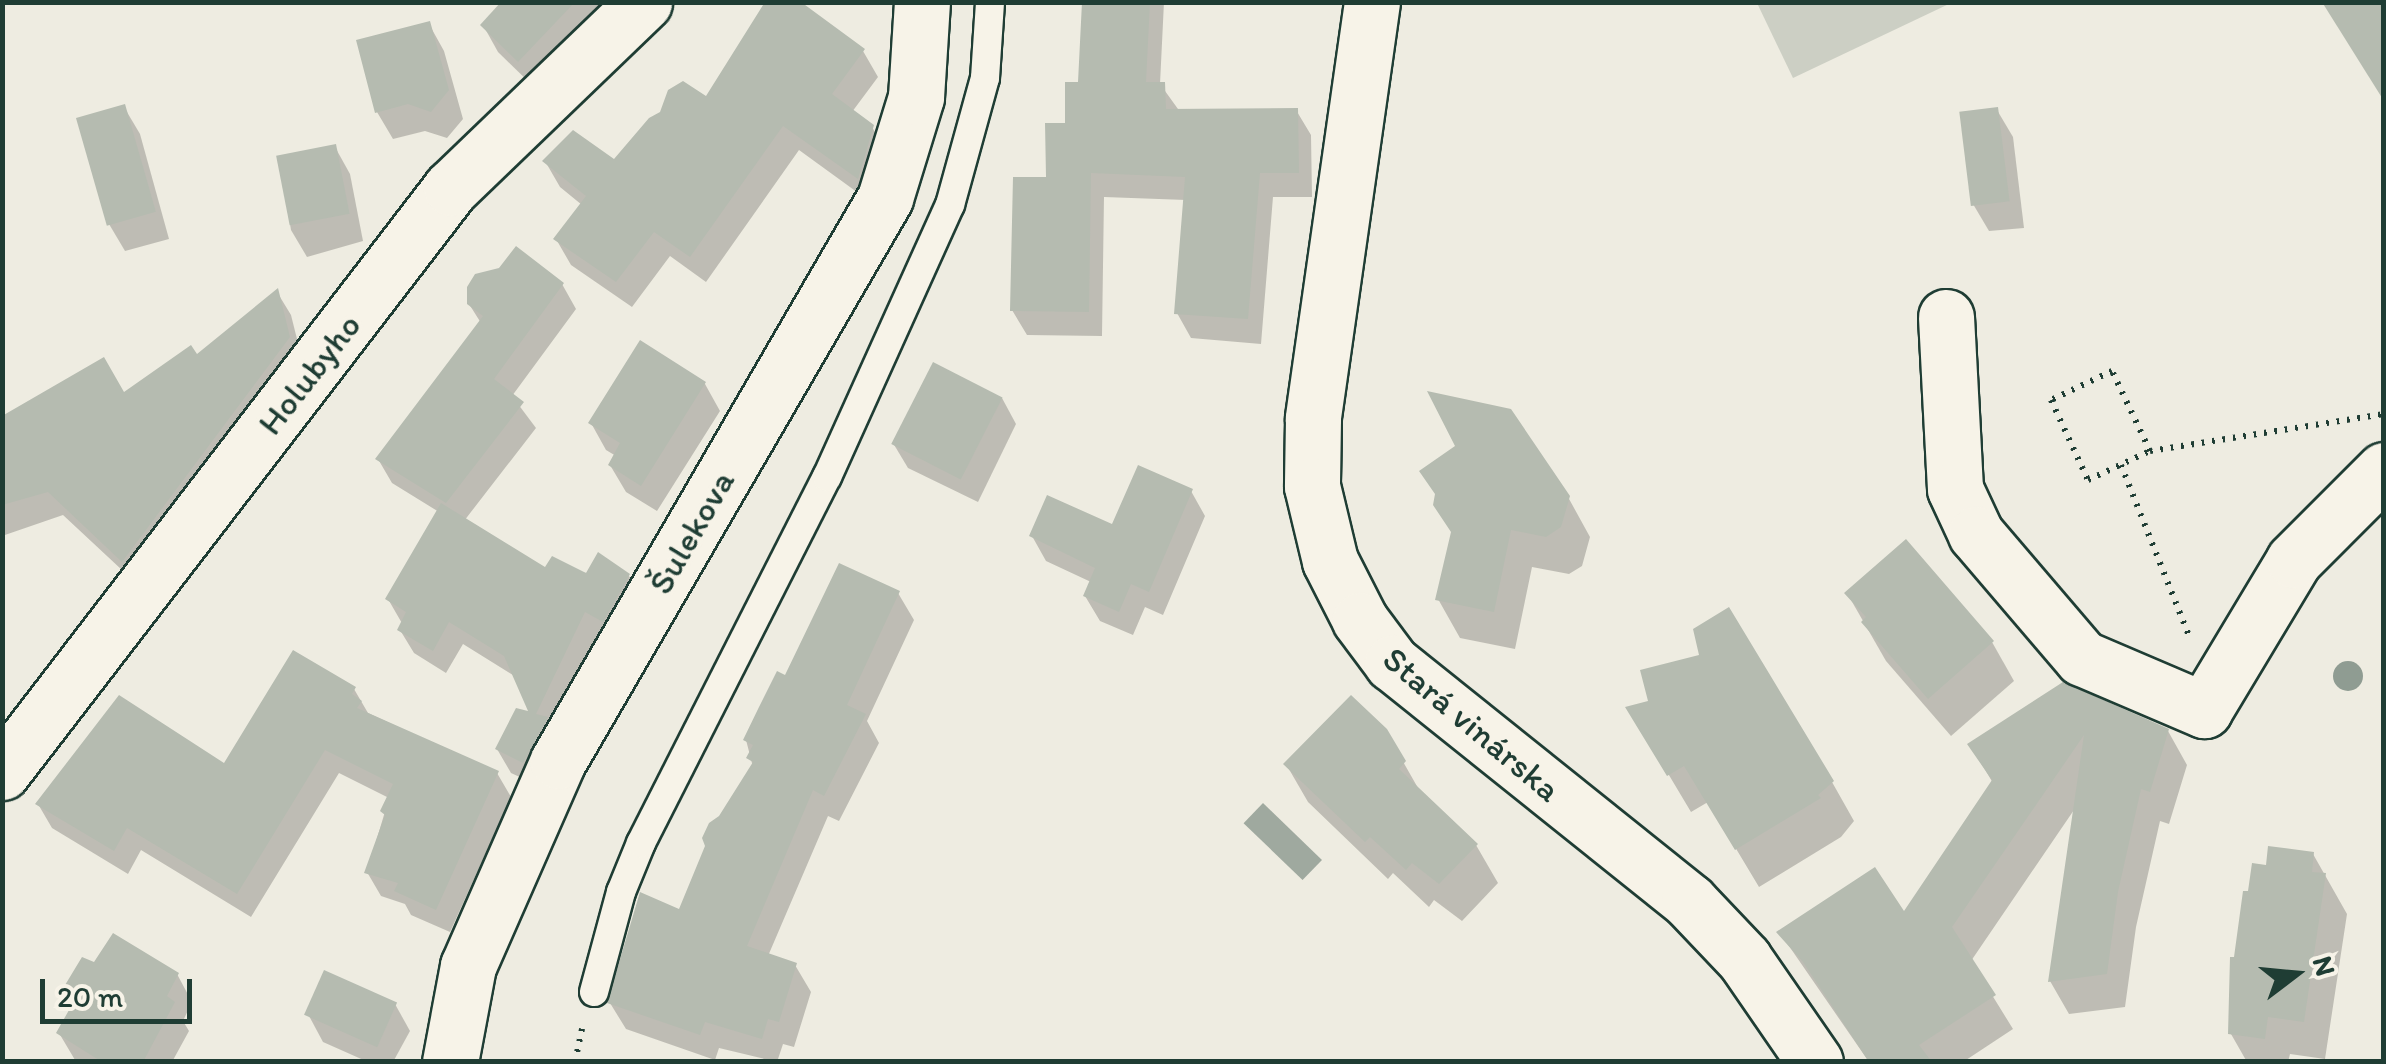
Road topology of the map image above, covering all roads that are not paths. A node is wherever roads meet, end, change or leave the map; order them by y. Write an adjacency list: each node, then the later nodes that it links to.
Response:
1 (644, 2): 9 (street, Holubyho)
2 (922, 2): 11 (street, Šulekova)
3 (990, 2): 10 (lane)
4 (1372, 2): 12 (street, Stará vinárska)
5 (1946, 317): 8 (street)
6 (2384, 470): 8 (street)
7 (2194, 651): 8 (street)
8 (2204, 710)
9 (2, 772)
10 (594, 992)
11 (450, 1062)
12 (1815, 1062)

